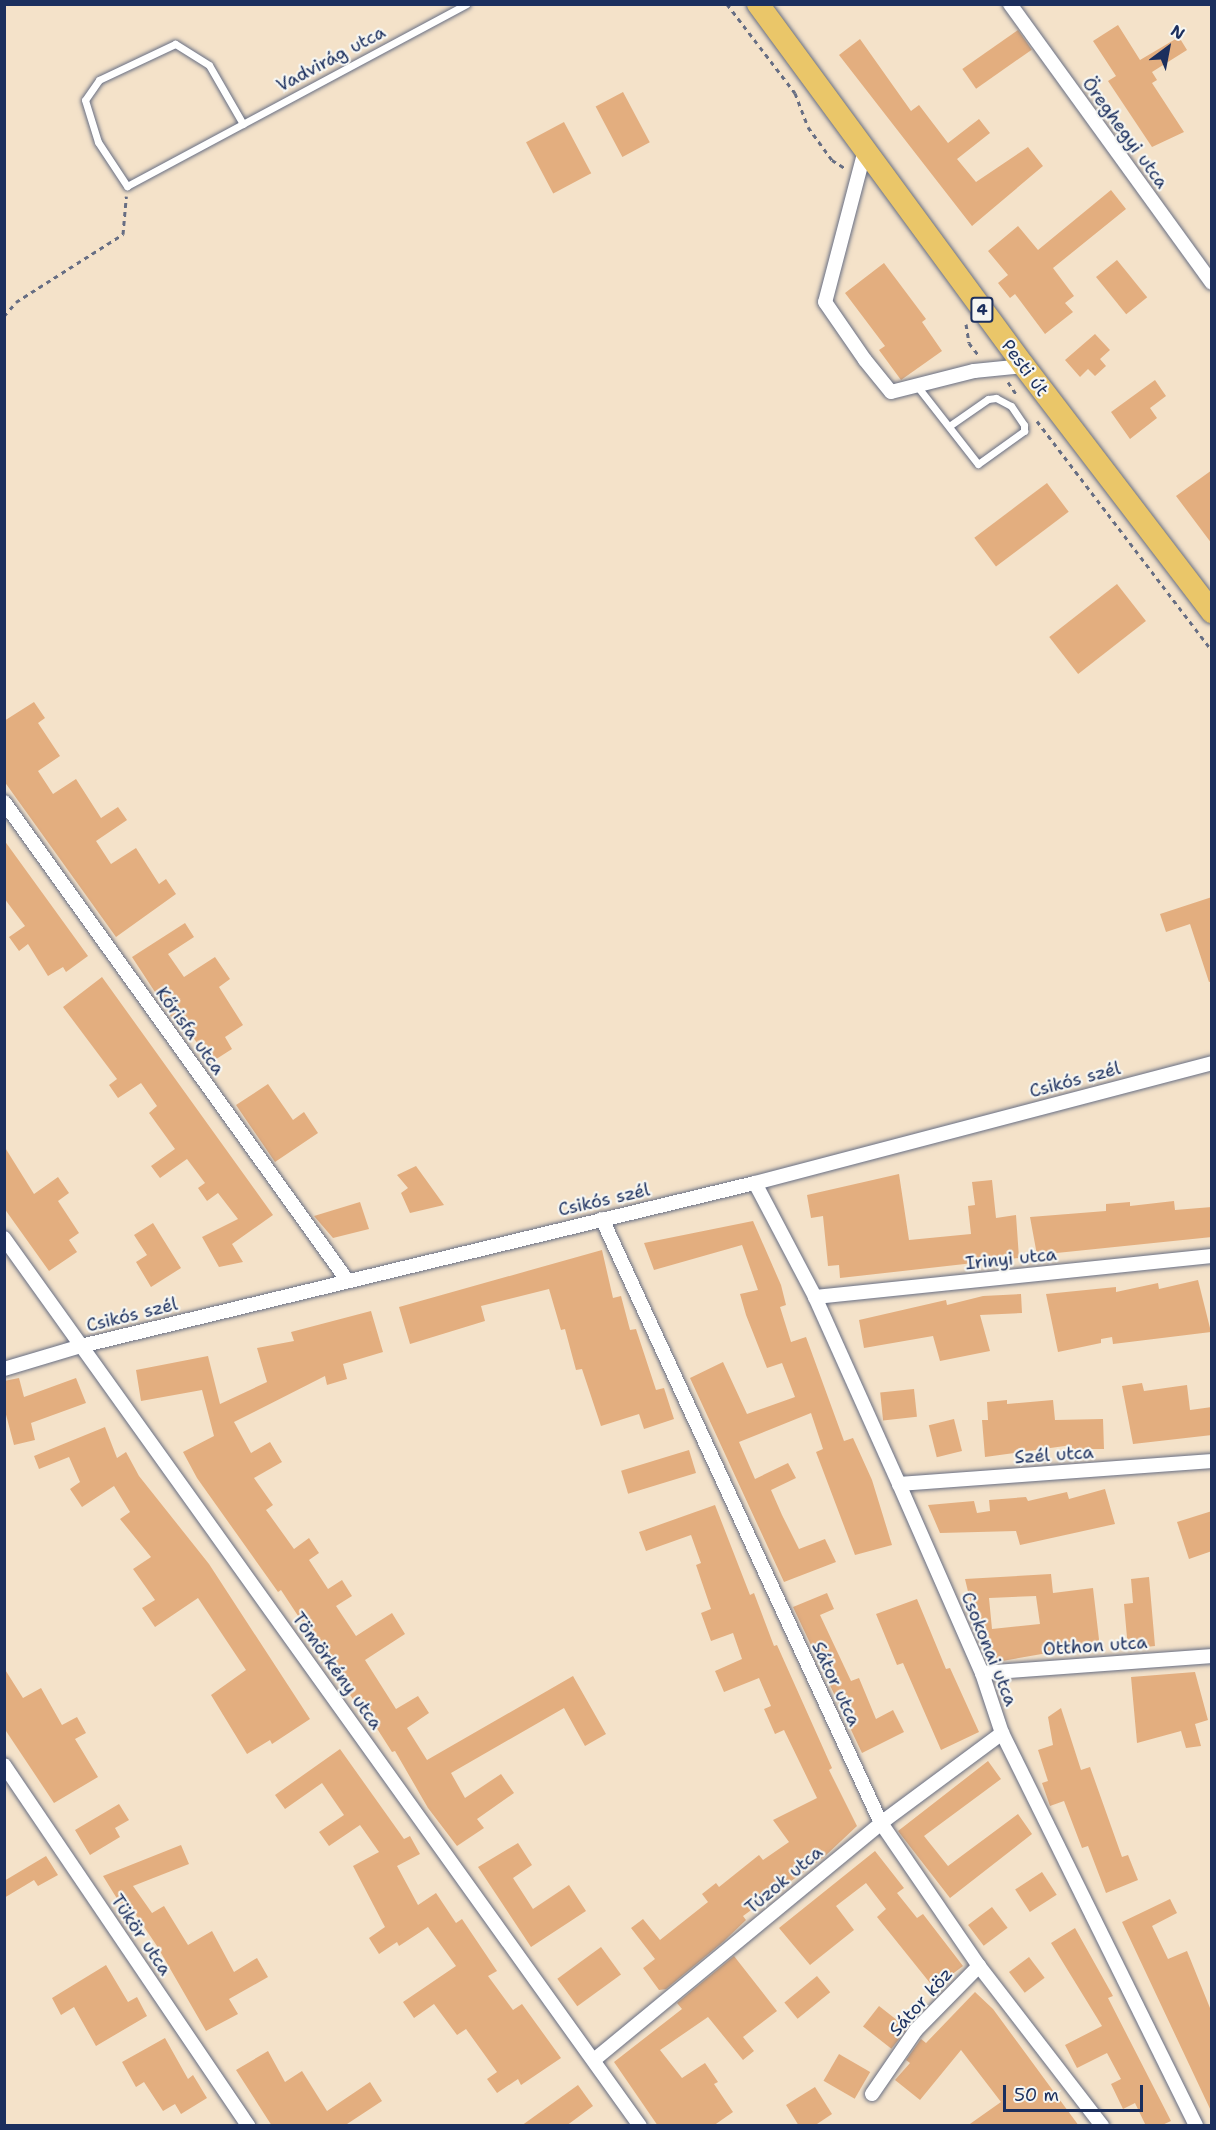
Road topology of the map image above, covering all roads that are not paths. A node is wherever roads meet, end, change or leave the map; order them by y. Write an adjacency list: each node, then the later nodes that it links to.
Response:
1 (465, 4): 4 (lane, Vadvirág utca)
2 (758, 4): 5 (main road, Pesti út / 4)
3 (1010, 4): 6 (street, Öreghegyi utca)
4 (243, 124): 4 (lane, Vadvirág utca)
5 (865, 150): 7 (main road, Pesti út / 4); 8 (street)
6 (1212, 283)
7 (1024, 366): 8 (street); 10 (main road, Pesti út / 4)
8 (917, 386): 9 (lane)
9 (949, 426): 9 (lane)
10 (1212, 612)
11 (4, 802): 17 (street, Kőrisfa utca)
12 (1212, 1063): 13 (street, Csikós szél)
13 (755, 1183): 14 (street, Csikós szél); 18 (street, Csokonai utca)
14 (602, 1219): 17 (street, Csikós szél); 27 (street, Sátor utca)
15 (4, 1238): 19 (street, Tömörkény utca)
16 (1212, 1256): 18 (street, Irinyi utca)
17 (347, 1280): 19 (street, Csikós szél)
18 (815, 1297): 22 (street, Csokonai utca)
19 (81, 1346): 20 (street, Csikós szél); 29 (street, Tömörkény utca)
20 (4, 1369)
21 (1212, 1461): 22 (street, Szél utca)
22 (899, 1484): 24 (street, Csokonai utca)
23 (1212, 1656): 24 (street, Otthon utca)
24 (982, 1673): 25 (street, Csokonai utca)
25 (1002, 1733): 27 (street, Túzok utca); 34 (street, Csokonai utca)
26 (4, 1766): 31 (street, Tükör utca)
27 (880, 1823): 28 (street, Sátor utca); 29 (street, Túzok utca)
28 (979, 1966): 30 (street, Sátor köz); 33 (street, Sátor utca)
29 (594, 2060): 32 (street, Tömörkény utca)
30 (872, 2094)
31 (248, 2126)
32 (640, 2126)
33 (1102, 2126)
34 (1196, 2126)

